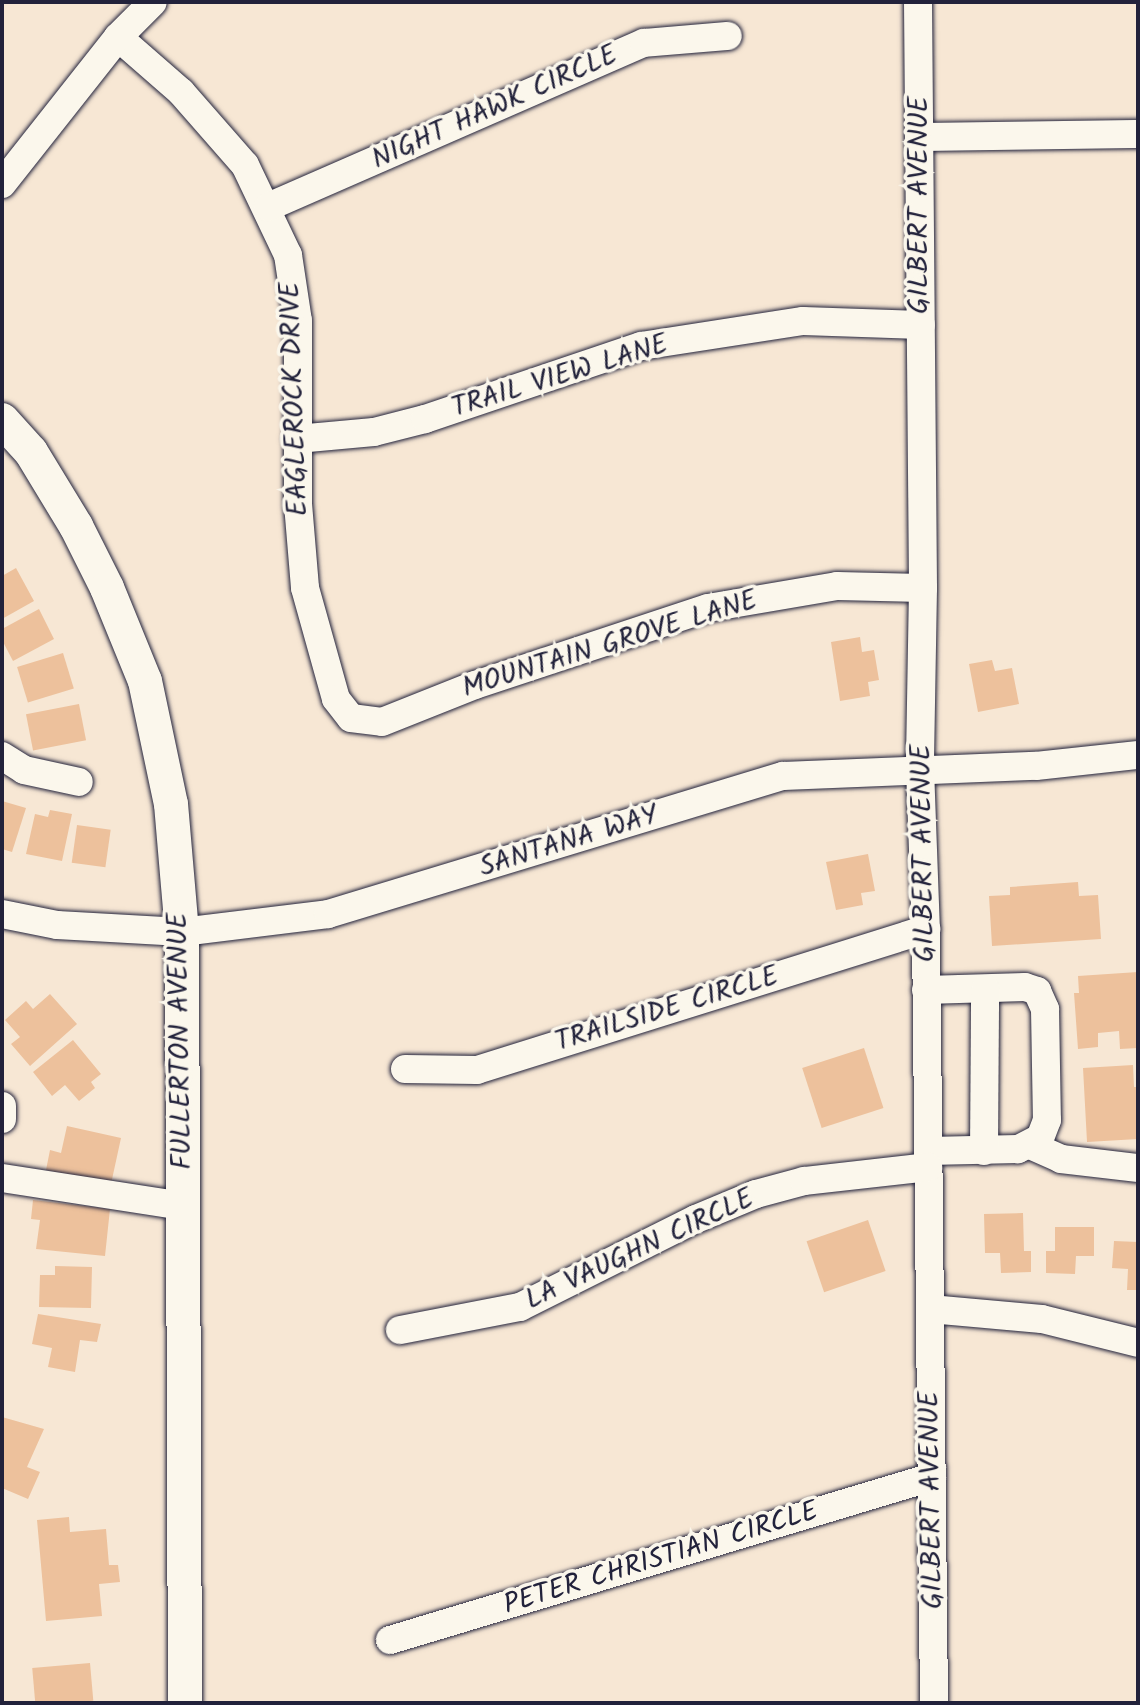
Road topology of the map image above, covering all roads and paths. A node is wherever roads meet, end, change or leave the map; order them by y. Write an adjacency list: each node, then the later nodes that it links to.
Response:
1 (153, 2): 4 (street)
2 (918, 2): 6 (street, GILBERT AVENUE)
3 (728, 36): 8 (street, NIGHT HAWK CIRCLE)
4 (118, 37): 7 (street); 8 (street, EAGLEROCK DRIVE)
5 (1138, 134): 6 (street)
6 (919, 137): 9 (street, GILBERT AVENUE)
7 (2, 184)
8 (268, 207): 11 (street, EAGLEROCK DRIVE)
9 (921, 325): 11 (street, TRAIL VIEW LANE); 12 (street, GILBERT AVENUE)
10 (2, 420): 20 (main road, FULLERTON AVENUE)
11 (297, 439): 13 (street, EAGLEROCK DRIVE)
12 (923, 588): 13 (street, MOUNTAIN GROVE LANE); 16 (street, GILBERT AVENUE)
13 (351, 718)
14 (1138, 755): 16 (street, SANTANA WAY)
15 (2, 756): 17 (street)
16 (920, 768): 19 (street, GILBERT AVENUE); 20 (street, SANTANA WAY)
17 (79, 782)
18 (2, 914): 20 (street, SANTANA WAY)
19 (926, 929): 22 (street, GILBERT AVENUE); 23 (street, TRAILSIDE CIRCLE)
20 (182, 932): 29 (main road, FULLERTON AVENUE)
21 (985, 989): 22 (street); 24 (street); 25 (street)
22 (926, 990): 26 (street, GILBERT AVENUE)
23 (405, 1069)
24 (1030, 1145): 25 (street, LA VAUGHN CIRCLE); 27 (street)
25 (984, 1151): 26 (street, LA VAUGHN CIRCLE)
26 (928, 1159): 30 (street, GILBERT AVENUE); 31 (street, LA VAUGHN CIRCLE)
27 (1138, 1168)
28 (2, 1178): 29 (street)
29 (183, 1206): 35 (main road, FULLERTON AVENUE)
30 (930, 1309): 32 (street); 33 (street, GILBERT AVENUE)
31 (400, 1330)
32 (1138, 1343)
33 (932, 1477): 34 (street, PETER CHRISTIAN CIRCLE); 36 (street, GILBERT AVENUE)
34 (390, 1640)
35 (185, 1703)
36 (934, 1703)

